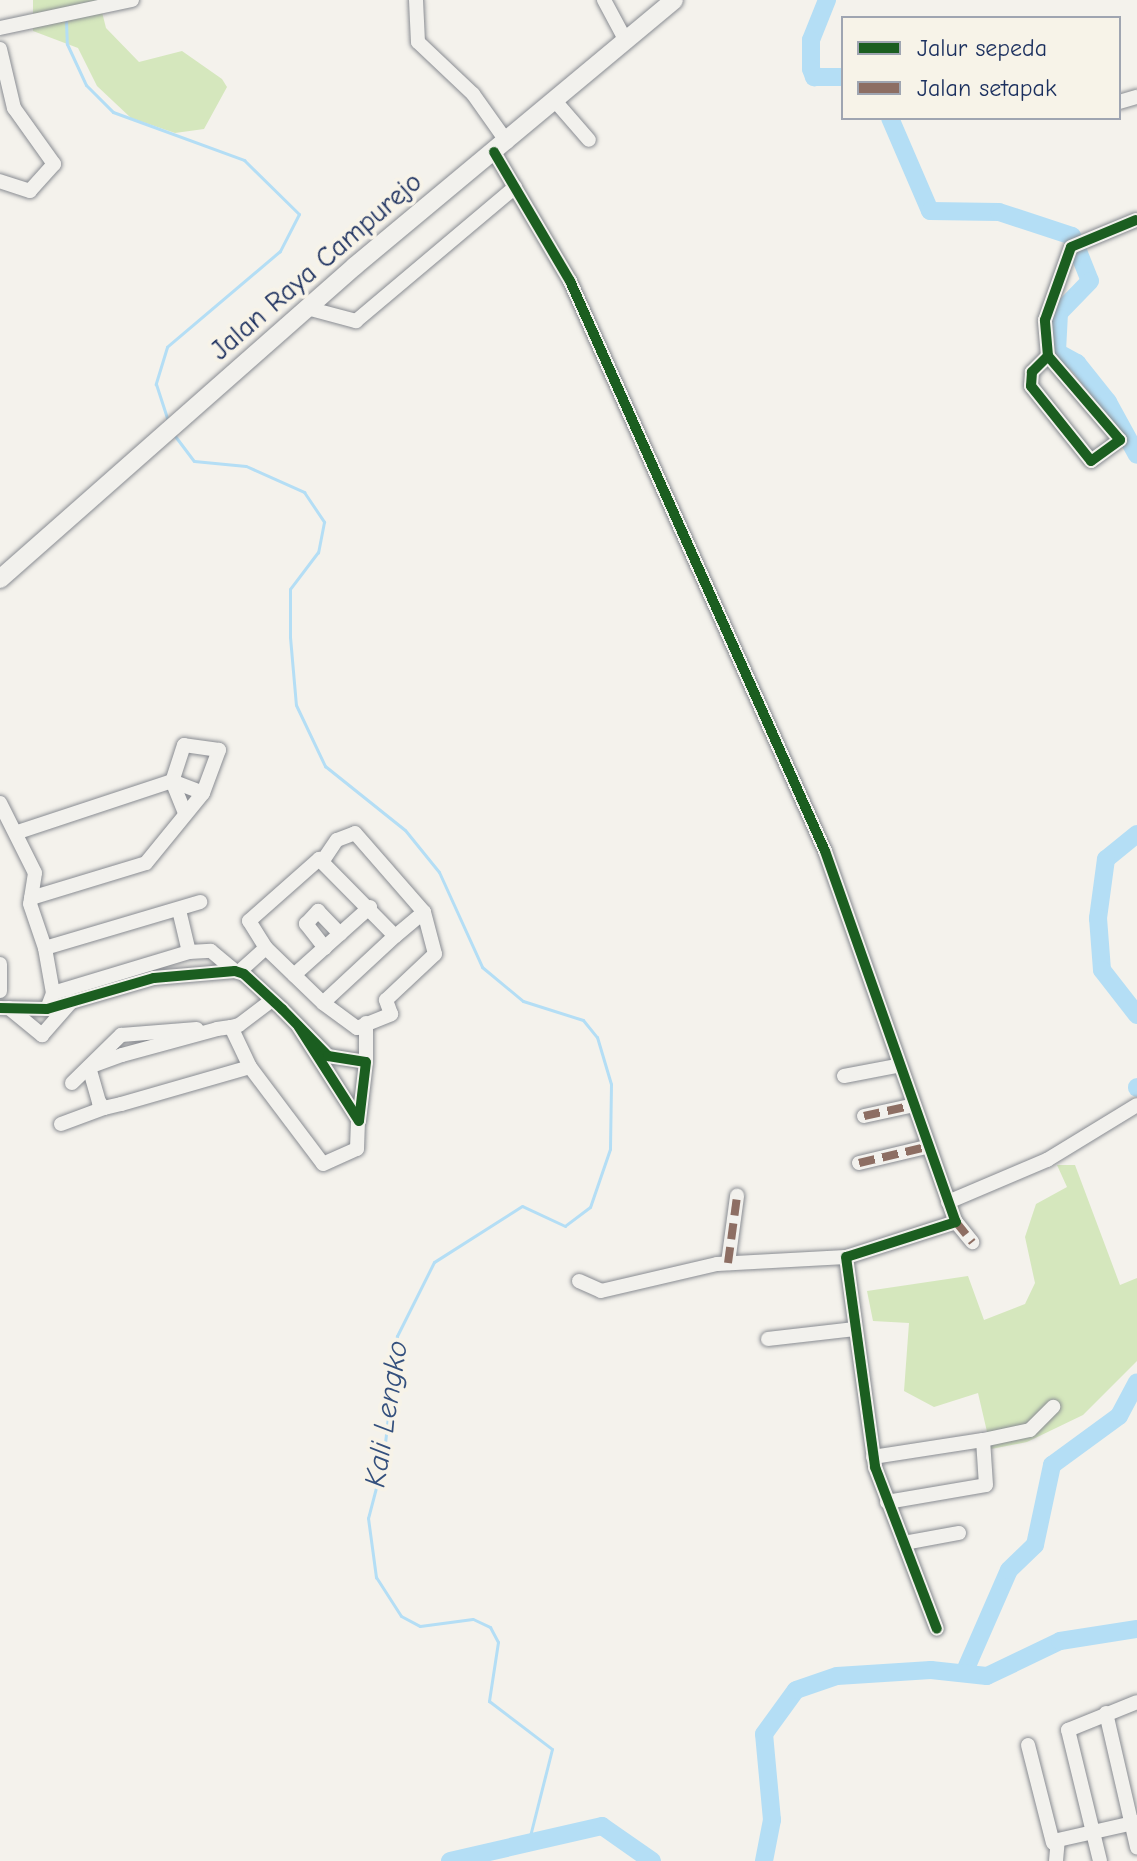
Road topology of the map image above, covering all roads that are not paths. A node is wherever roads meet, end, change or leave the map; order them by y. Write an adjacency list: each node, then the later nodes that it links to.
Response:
1 (132, 0): 5 (street)
2 (416, 0): 10 (street)
3 (604, 0): 6 (street)
4 (674, 0): 6 (main road, Jalan Raya Campurejo)
5 (0, 28)
6 (626, 41): 8 (main road, Jalan Raya Campurejo)
7 (0, 49): 11 (street)
8 (556, 102): 9 (street); 10 (main road, Jalan Raya Campurejo)
9 (589, 140)
10 (500, 147): 12 (street); 14 (main road, Jalan Raya Campurejo)
11 (0, 181)
12 (515, 187): 14 (street); 50 (street)
13 (1137, 222): 15 (street)
14 (307, 308): 16 (main road, Jalan Raya Campurejo)
15 (1048, 356): 15 (street)
16 (0, 579)
17 (172, 781): 18 (street); 18 (street); 20 (street); 21 (street)
18 (203, 793): 20 (street)
19 (0, 803): 21 (street)
20 (185, 813): 23 (street)
21 (18, 832): 23 (street)
22 (324, 859): 25 (street); 27 (street); 31 (street)
23 (31, 898): 30 (street)
24 (200, 902): 26 (street)
25 (370, 907): 28 (street); 29 (street)
26 (179, 910): 30 (street); 33 (street)
27 (424, 912): 29 (street); 45 (street)
28 (340, 934): 32 (street); 32 (street)
29 (395, 936): 42 (street)
30 (45, 948): 39 (street)
31 (266, 948): 35 (street); 36 (street)
32 (325, 948): 36 (street)
33 (189, 952): 35 (street); 37 (street)
34 (0, 964): 38 (street)
35 (237, 971): 37 (street); 40 (street)
36 (294, 975): 42 (street)
37 (110, 982): 39 (street); 41 (street)
38 (0, 991)
39 (53, 993): 44 (street)
40 (272, 1000): 46 (street); 47 (street)
41 (72, 1001): 43 (street); 44 (street)
42 (323, 1003): 45 (street)
43 (4, 1008): 44 (street)
44 (47, 1009)
45 (369, 1021): 49 (street)
46 (231, 1027): 51 (street); 52 (street)
47 (299, 1027): 48 (street); 53 (street)
48 (328, 1056): 49 (street); 53 (street)
49 (366, 1062): 60 (street)
50 (897, 1066): 54 (street); 56 (street)
51 (89, 1067): 55 (street); 57 (street)
52 (250, 1067): 57 (street); 60 (street)
53 (326, 1075): 60 (street)
54 (844, 1076)
55 (72, 1083)
56 (910, 1106): 59 (street); 62 (street)
57 (104, 1108): 61 (street)
58 (1132, 1108): 65 (street)
59 (864, 1116)
60 (358, 1122)
61 (61, 1124)
62 (926, 1147): 63 (street); 65 (street)
63 (859, 1163)
64 (737, 1196): 69 (street)
65 (948, 1202): 66 (street)
66 (956, 1222): 67 (street); 68 (street)
67 (972, 1242)
68 (846, 1257): 69 (street); 71 (street)
69 (728, 1263): 70 (street)
70 (579, 1281)
71 (854, 1329): 72 (street); 75 (street)
72 (768, 1339)
73 (1053, 1407): 74 (street)
74 (983, 1440): 75 (street); 76 (street)
75 (873, 1457): 76 (street)
76 (887, 1502): 78 (street)
77 (959, 1533): 78 (street)
78 (904, 1543): 79 (street)
79 (937, 1629)
80 (1137, 1702): 81 (street)
81 (1106, 1713): 83 (street); 84 (street)
82 (1028, 1745): 85 (street)
83 (1134, 1823): 84 (street); 86 (street)
84 (1093, 1832): 85 (street); 88 (street)
85 (1053, 1843): 87 (street)
86 (1137, 1847)
87 (1056, 1861)
88 (1100, 1861)

